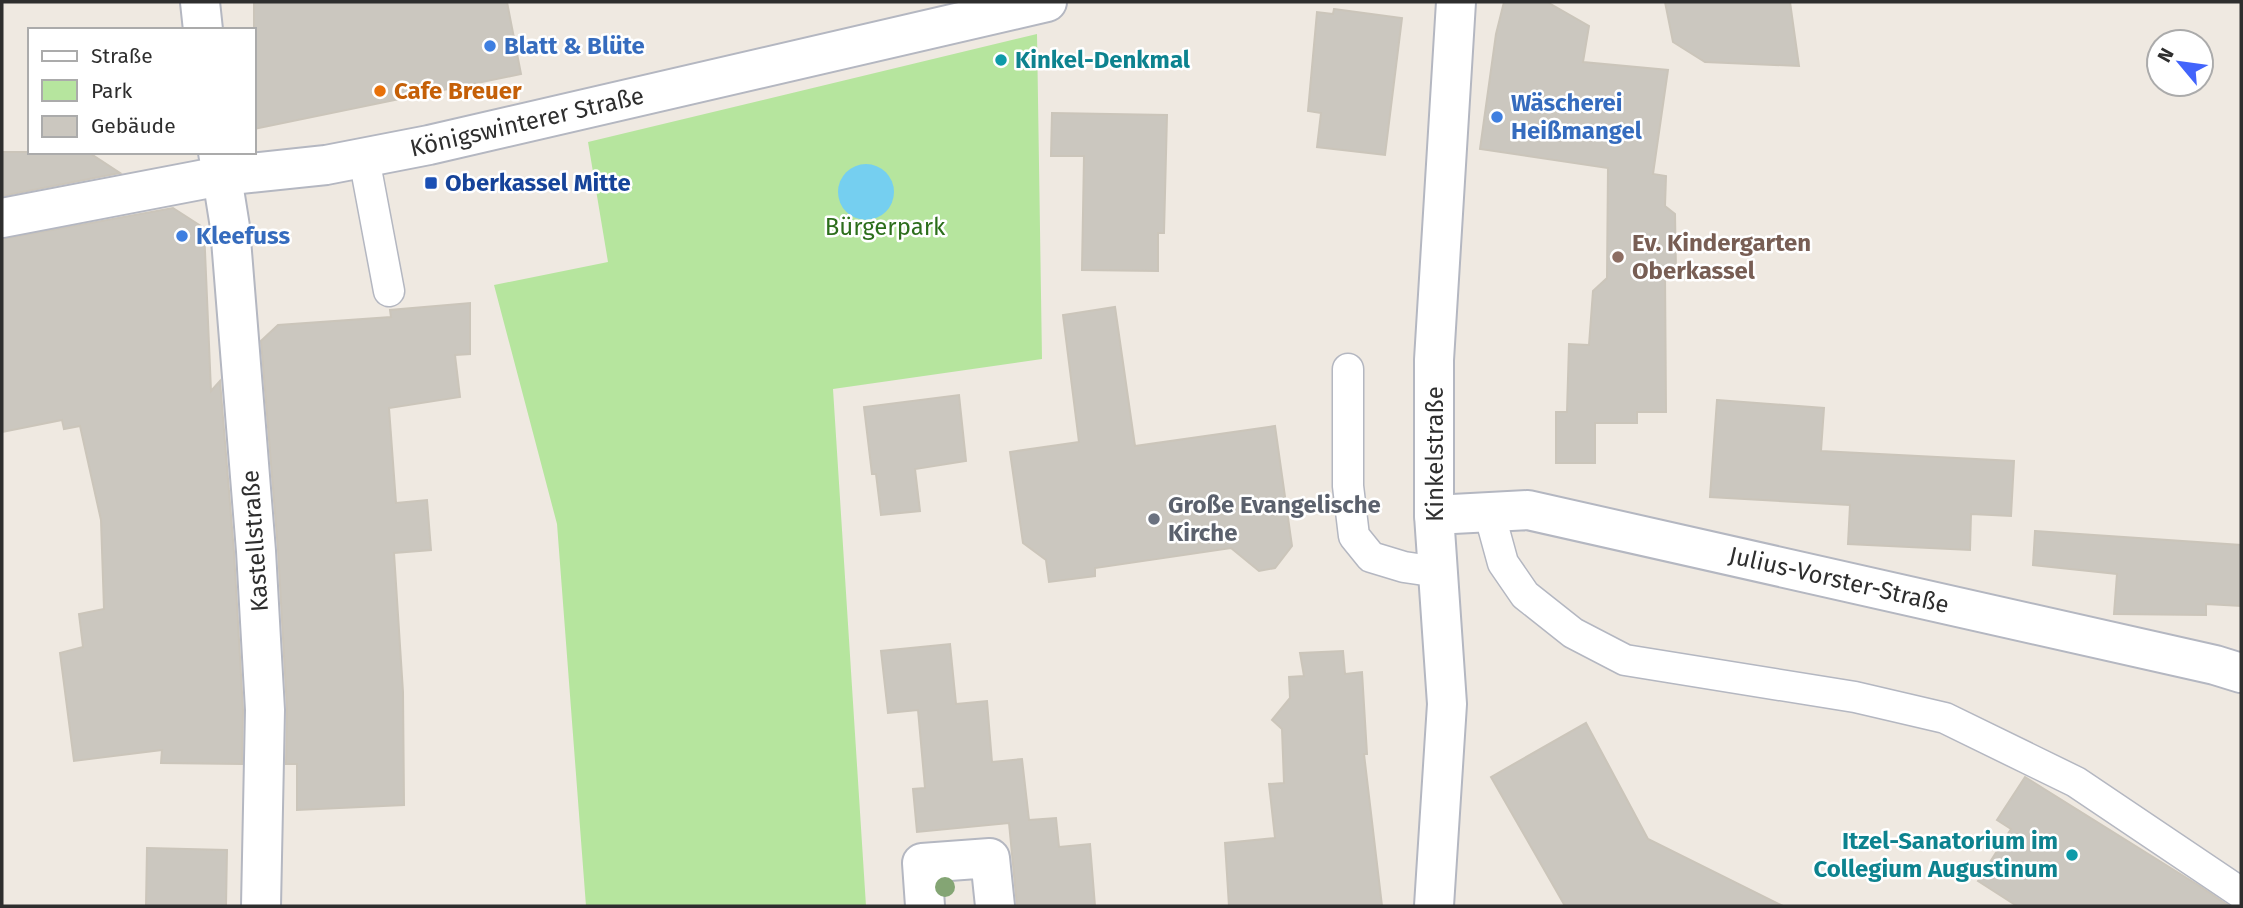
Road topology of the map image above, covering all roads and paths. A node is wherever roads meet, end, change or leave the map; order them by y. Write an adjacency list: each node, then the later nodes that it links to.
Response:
1 (200, 2): 4 (street)
2 (1047, 2): 5 (street, Königswinterer Straße)
3 (1456, 2): 11 (street, Kinkelstraße)
4 (203, 28)
5 (364, 158): 6 (street, Königswinterer Straße); 8 (lane)
6 (219, 164): 7 (street, Königswinterer Straße); 15 (street, Kastellstraße)
7 (2, 218)
8 (388, 291)
9 (1348, 369): 12 (lane)
10 (1489, 512): 11 (street, Julius-Vorster-Straße); 13 (street, Julius-Vorster-Straße); 14 (lane)
11 (1434, 514): 12 (street, Kinkelstraße)
12 (1438, 572): 18 (street, Kinkelstraße)
13 (2241, 673)
14 (2241, 893)
15 (261, 906)
16 (925, 906): 17 (street)
17 (995, 906)
18 (1434, 906)

